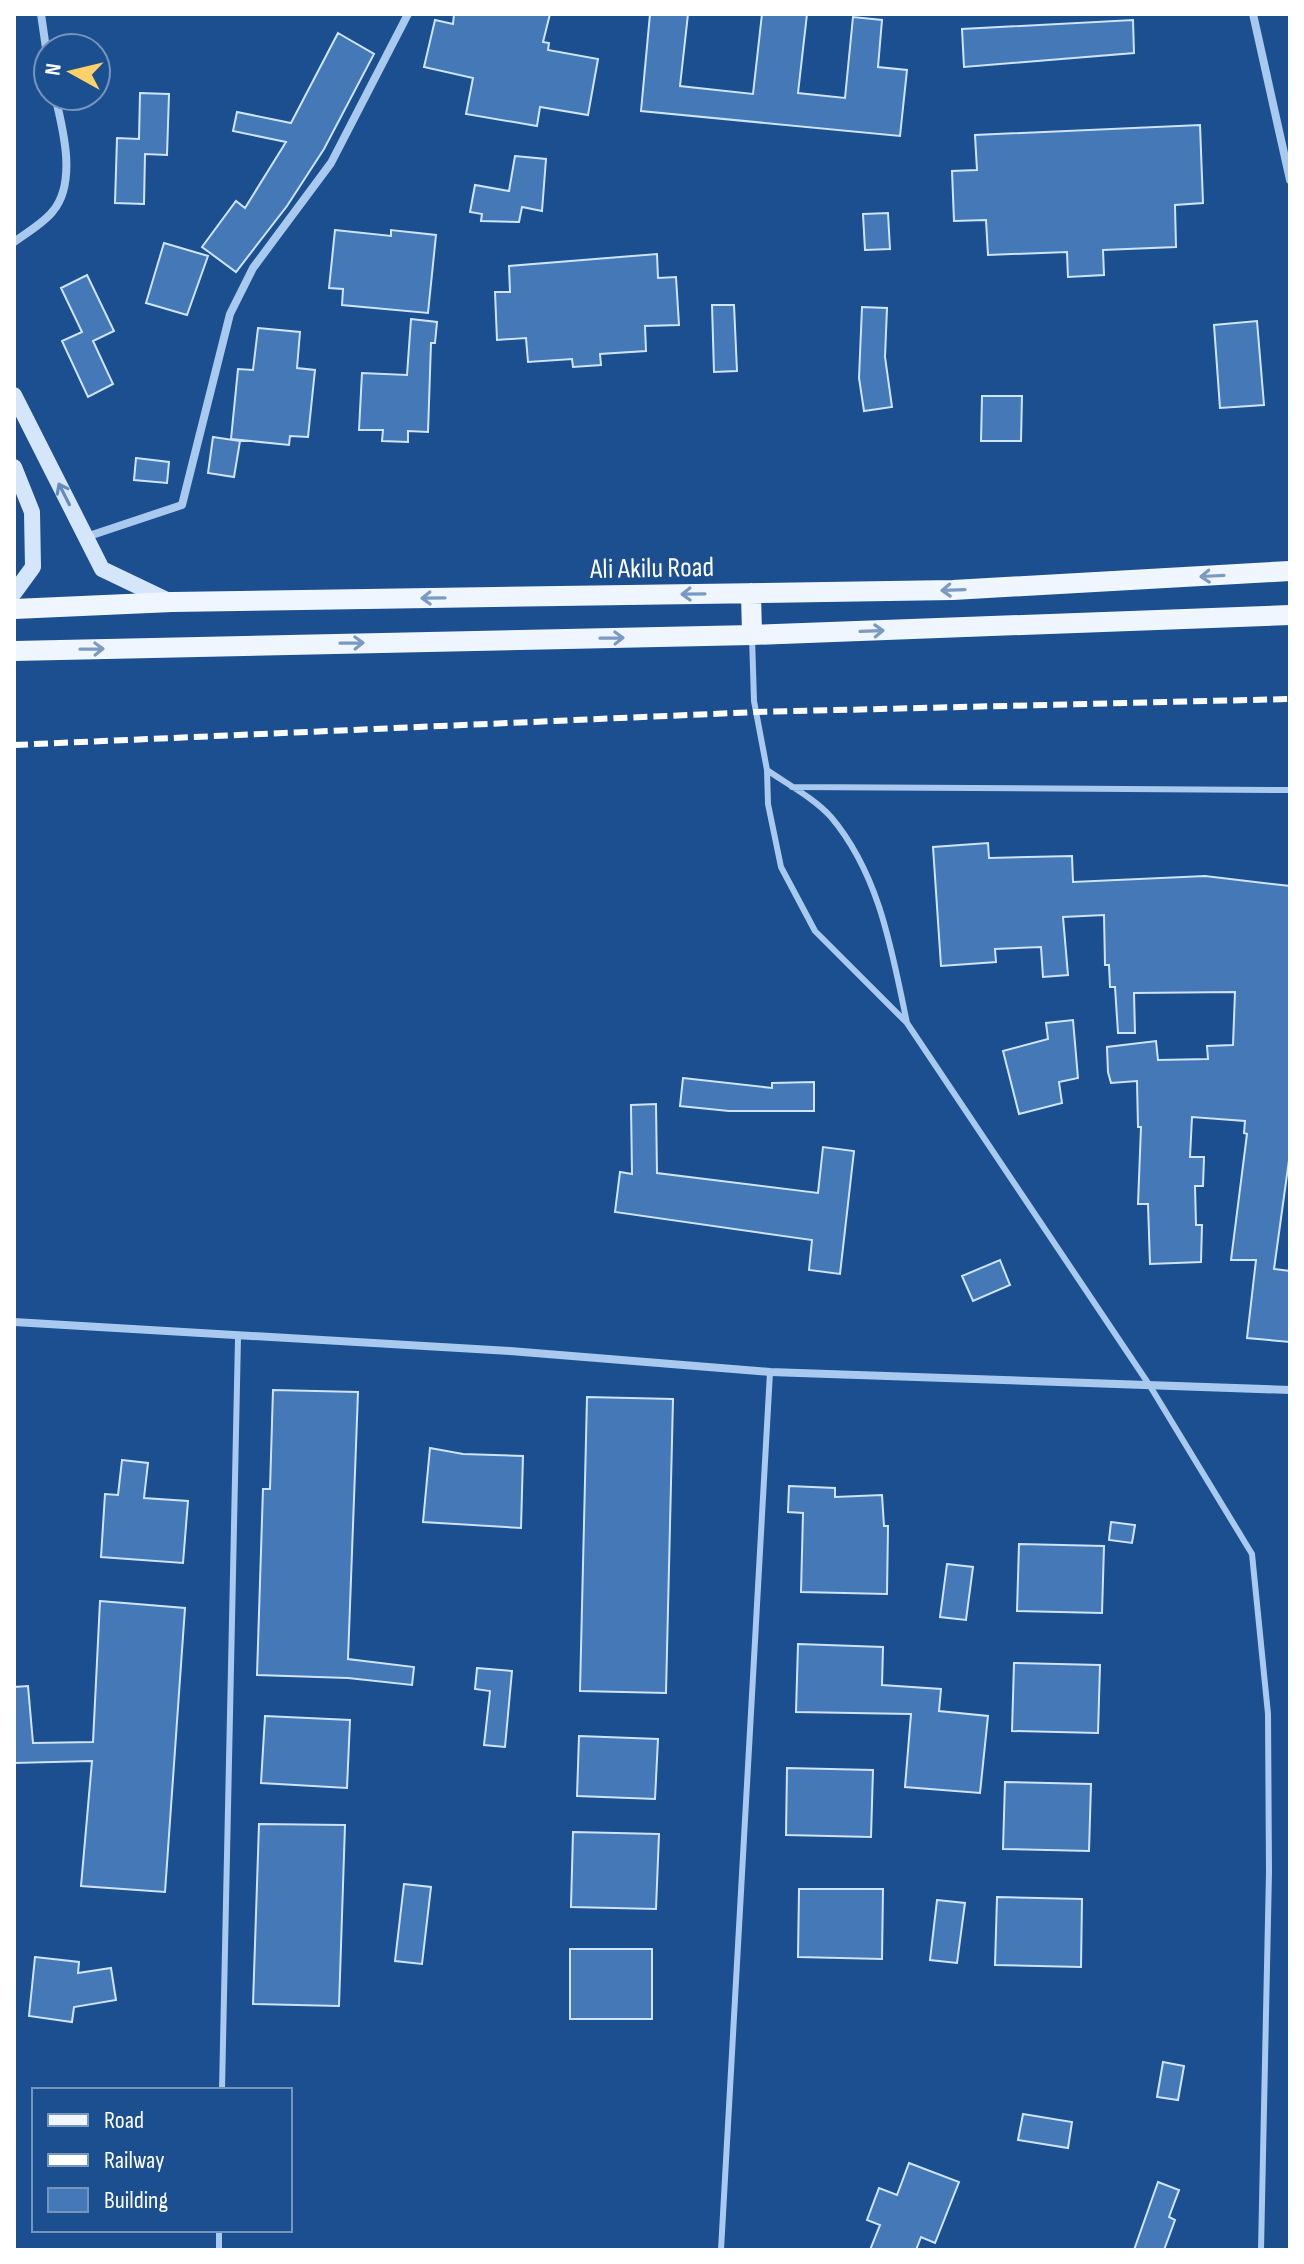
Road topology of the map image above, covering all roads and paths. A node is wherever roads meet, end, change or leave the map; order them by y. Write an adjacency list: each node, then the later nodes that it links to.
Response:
1 (408, 14): 8 (street)
2 (1253, 14): 4 (street)
3 (59, 112): 5 (street)
4 (1290, 180)
5 (14, 242)
6 (14, 395): 8 (street, one-way to 6)
7 (16, 477): 10 (street)
8 (86, 537): 12 (street)
9 (1290, 571): 11 (main road, Ali Akilu Road, one-way to 11)
10 (14, 593)
11 (751, 593): 12 (main road, Ali Akilu Road, one-way to 12); 15 (main road)
12 (172, 602): 13 (main road, Ali Akilu Road)
13 (14, 609)
14 (1290, 615): 15 (main road, one-way to 14)
15 (752, 635): 16 (main road, one-way to 15); 17 (lane)
16 (14, 651)
17 (767, 770): 18 (lane); 20 (lane)
18 (792, 787): 19 (lane); 20 (lane)
19 (1290, 790)
20 (907, 1023): 24 (lane)
21 (14, 1322): 22 (street)
22 (238, 1338): 23 (street); 26 (lane)
23 (770, 1372): 24 (street); 27 (lane)
24 (1150, 1386): 25 (street); 28 (lane)
25 (1290, 1390)
26 (222, 2088)
27 (721, 2250)
28 (1261, 2250)

